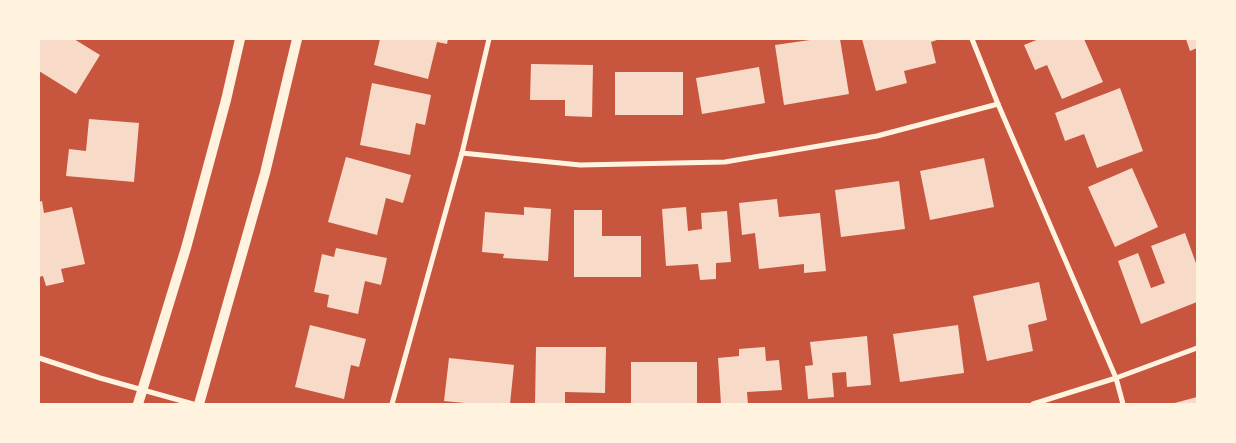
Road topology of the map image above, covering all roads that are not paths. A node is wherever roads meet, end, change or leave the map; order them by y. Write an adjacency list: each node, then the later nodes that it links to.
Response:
1 (240, 39): 10 (main road)
2 (297, 39): 13 (main road)
3 (489, 39): 6 (street)
4 (972, 39): 5 (street)
5 (998, 104): 6 (street); 9 (street)
6 (462, 152): 14 (street)
7 (1197, 348): 9 (street)
8 (39, 358): 10 (street)
9 (1116, 378): 15 (street); 16 (street)
10 (142, 390): 11 (main road); 12 (street)
11 (138, 404)
12 (193, 404)
13 (199, 404)
14 (392, 404)
15 (1033, 404)
16 (1123, 404)

